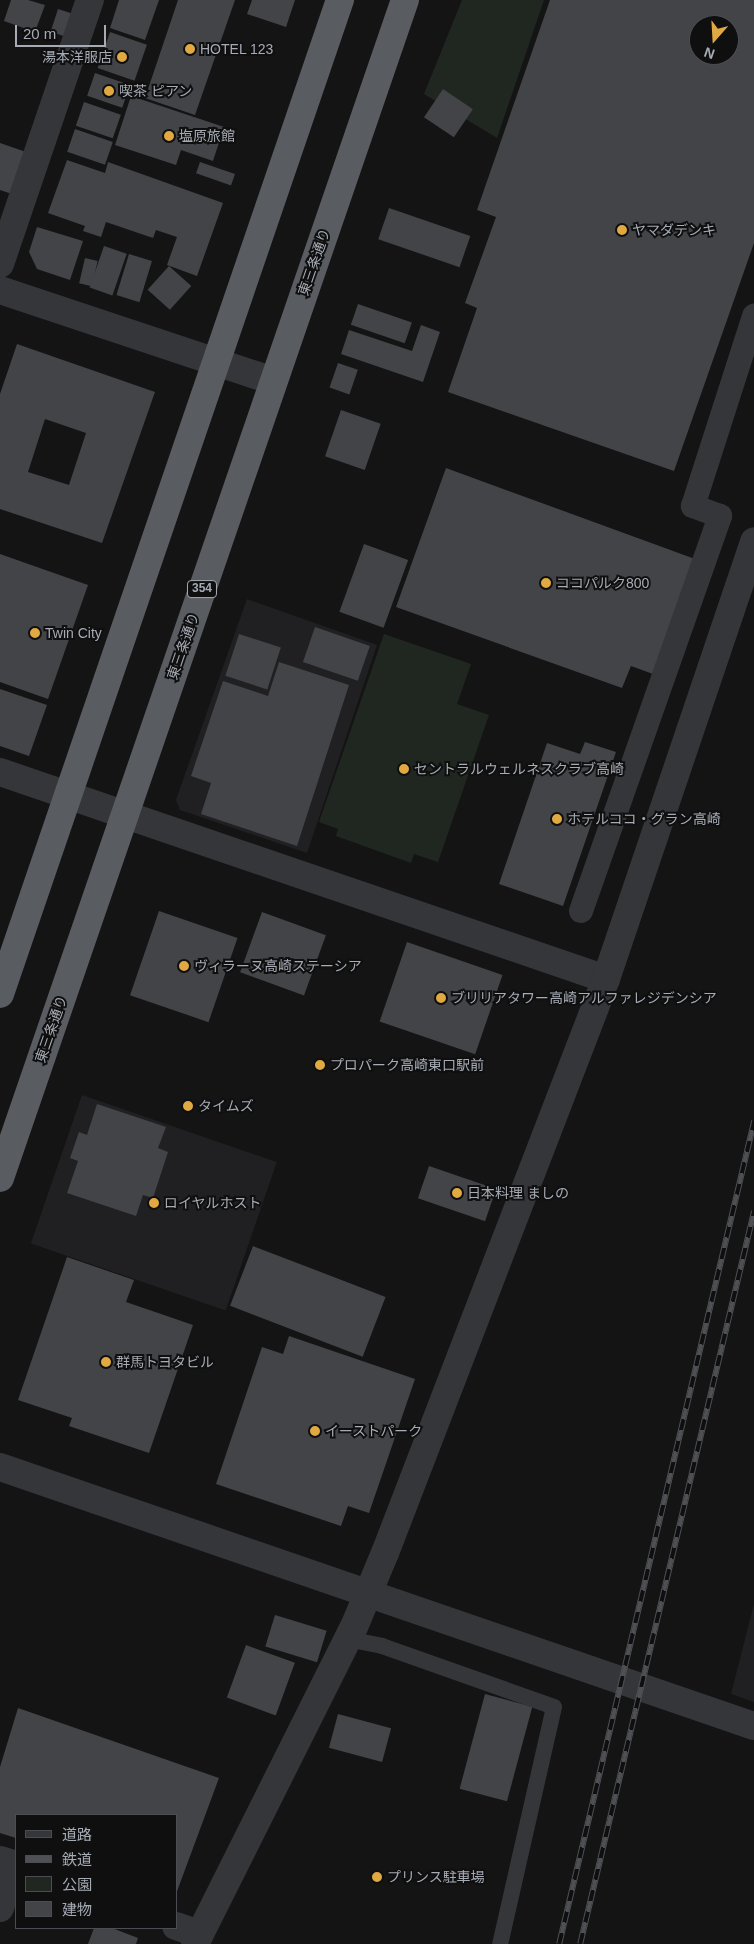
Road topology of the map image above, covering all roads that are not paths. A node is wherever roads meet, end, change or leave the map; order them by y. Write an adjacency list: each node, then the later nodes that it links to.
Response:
1 (90, 0): 4 (street)
2 (340, 0): 7 (highway)
3 (405, 0): 8 (highway, 東三条通り / 354)
4 (0, 264)
5 (0, 290): 7 (street)
6 (754, 316): 13 (street)
7 (216, 362): 8 (street); 11 (highway)
8 (273, 381): 12 (highway, 東三条通り / 354)
9 (754, 541): 14 (street)
10 (0, 772): 11 (street)
11 (68, 796): 12 (street); 15 (highway)
12 (125, 815): 14 (street); 16 (highway, 東三条通り / 354)
13 (580, 911)
14 (606, 979): 18 (street)
15 (0, 994)
16 (0, 1178)
17 (0, 1467): 18 (street)
18 (368, 1593): 19 (street); 20 (street)
19 (347, 1639): 23 (street); 24 (lane)
20 (754, 1726)
21 (10, 1863): 22 (street)
22 (0, 1908)
23 (190, 1935)
24 (500, 1944)

